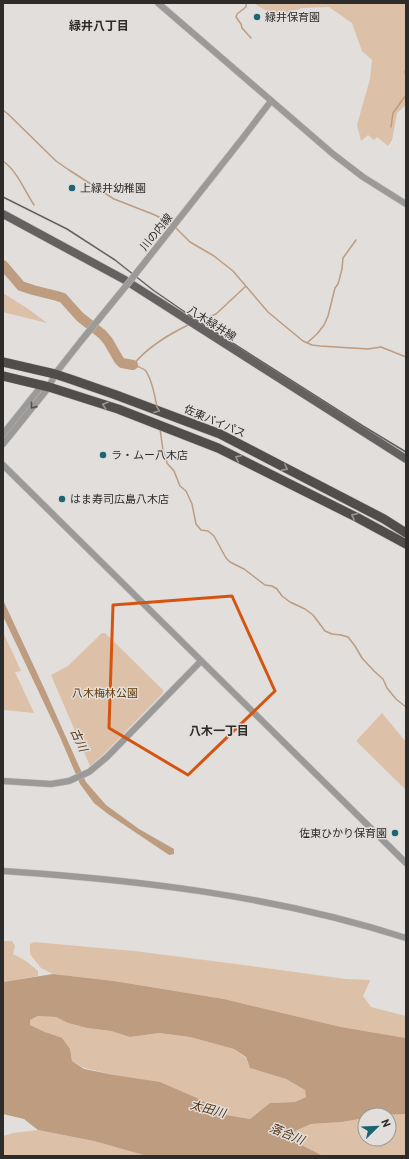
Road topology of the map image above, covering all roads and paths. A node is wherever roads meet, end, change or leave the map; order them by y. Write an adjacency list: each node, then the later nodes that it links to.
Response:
1 (158, 3): 2 (street)
2 (271, 101): 3 (street); 6 (street, 川の内線, bridge)
3 (406, 204)
4 (3, 214): 11 (main road, 八木緑井線)
5 (3, 362): 6 (highway, 佐東バイパス)
6 (55, 374): 8 (street, 川の内線); 13 (highway, 佐東バイパス, one-way to 13)
7 (3, 376): 8 (highway)
8 (45, 386): 9 (street); 10 (street, one-way to 10); 14 (highway, one-way to 8)
9 (3, 434)
10 (3, 444)
11 (406, 459)
12 (3, 465): 15 (street)
13 (406, 533)
14 (406, 544)
15 (201, 661): 16 (street); 17 (street)
16 (3, 781)
17 (406, 863)
18 (3, 871): 19 (street)
19 (406, 938)

